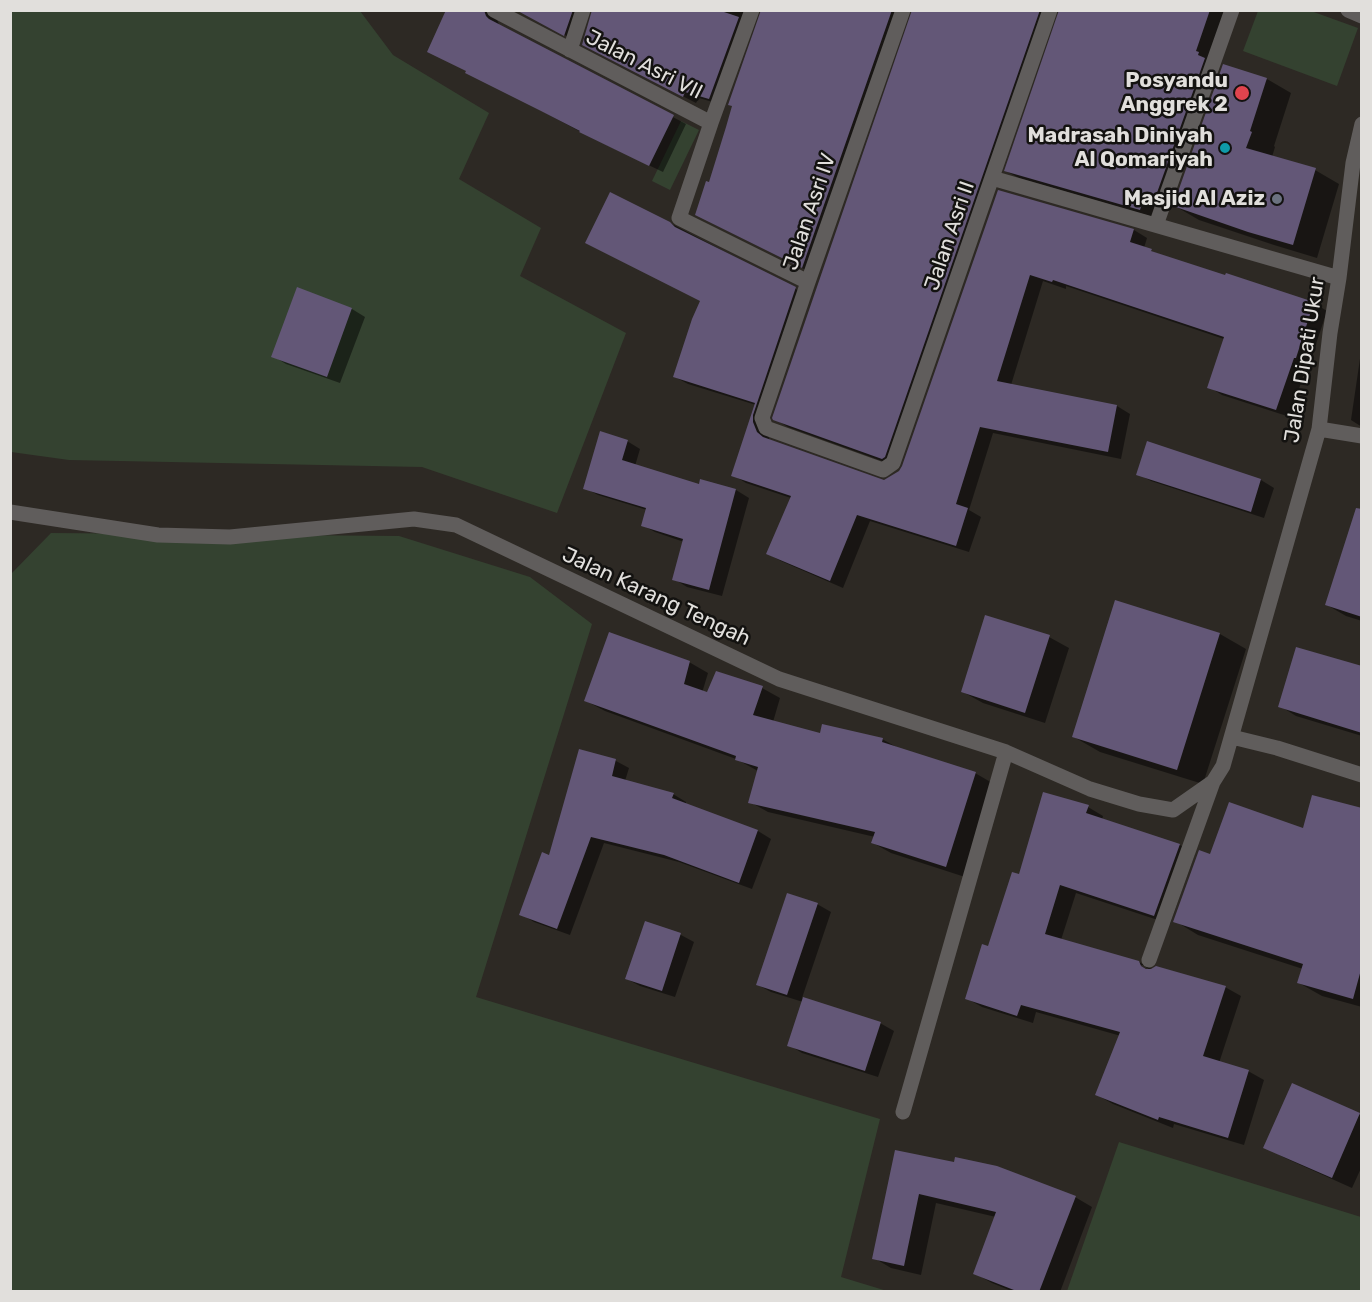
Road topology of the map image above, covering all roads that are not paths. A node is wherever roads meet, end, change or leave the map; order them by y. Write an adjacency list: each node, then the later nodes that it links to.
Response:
1 (494, 10): 9 (street, Jalan Asri VII)
2 (583, 10): 9 (street)
3 (752, 10): 10 (street)
4 (903, 10): 16 (street, Jalan Asri IV)
5 (1050, 10): 13 (street, Jalan Asri II)
6 (1232, 10): 14 (street)
7 (1348, 10): 8 (street)
8 (1362, 16)
9 (570, 50): 10 (street, Jalan Asri VII)
10 (711, 123): 16 (street)
11 (1362, 124): 12 (street, Jalan Dipati Ukur)
12 (1357, 164): 15 (street, Jalan Dipati Ukur)
13 (992, 178): 14 (street); 17 (street, Jalan Asri II)
14 (1156, 225): 15 (street)
15 (1339, 278): 18 (street, Jalan Dipati Ukur)
16 (807, 282): 17 (street, Jalan Asri IV)
17 (766, 428)
18 (1319, 429): 19 (street); 21 (street, Jalan Dipati Ukur)
19 (1362, 436)
20 (10, 512): 22 (street, Jalan Karang Tengah)
21 (1232, 737): 23 (street); 24 (street, Jalan Karang Tengah)
22 (1006, 752): 24 (street, Jalan Karang Tengah); 26 (street)
23 (1362, 775)
24 (1213, 782): 25 (street)
25 (1149, 960)
26 (903, 1112)

